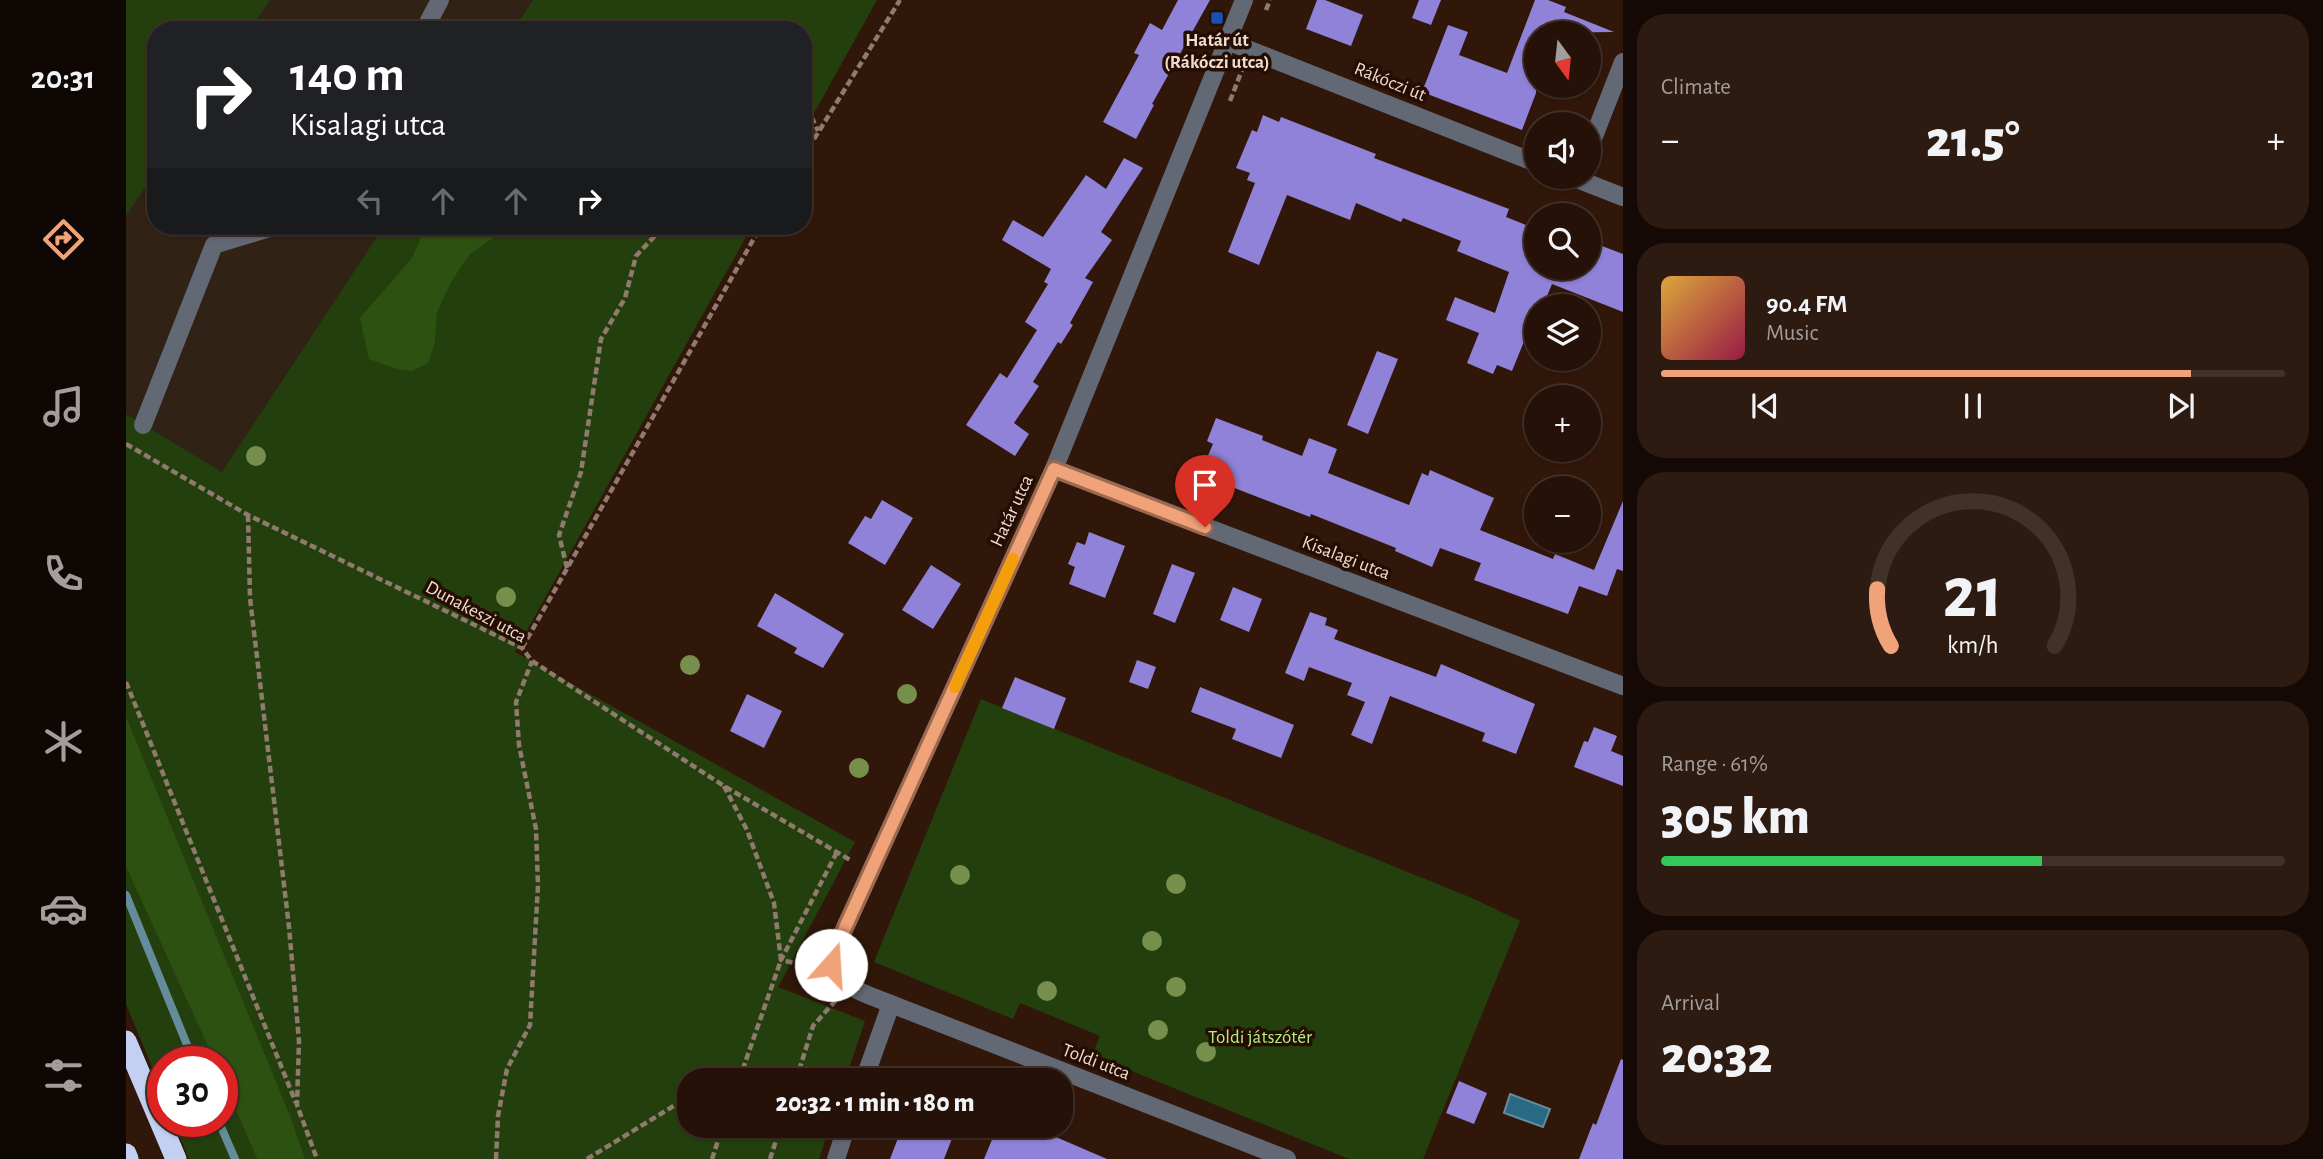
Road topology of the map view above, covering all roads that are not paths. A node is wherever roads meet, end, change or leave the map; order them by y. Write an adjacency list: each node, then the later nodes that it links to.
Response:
1 (440, 0): 3 (street)
2 (1244, 0): 4 (street, Határ utca)
3 (429, 21)
4 (1227, 41): 7 (street, Rákóczi út); 12 (street, Határ utca)
5 (1623, 62): 6 (street)
6 (1601, 118)
7 (1524, 158)
8 (1601, 188): 9 (street)
9 (1623, 197)
10 (247, 235): 11 (street)
11 (143, 425)
12 (1054, 469): 13 (street, Kisalagi utca); 14 (street, Határ utca)
13 (1623, 686)
14 (891, 1004): 16 (street); 22 (street, Toldi utca)
15 (126, 1041): 20 (highway)
16 (868, 1068)
17 (843, 1138): 21 (street)
18 (126, 1154): 19 (highway)
19 (128, 1159)
20 (176, 1159)
21 (836, 1159)
22 (1287, 1159)

